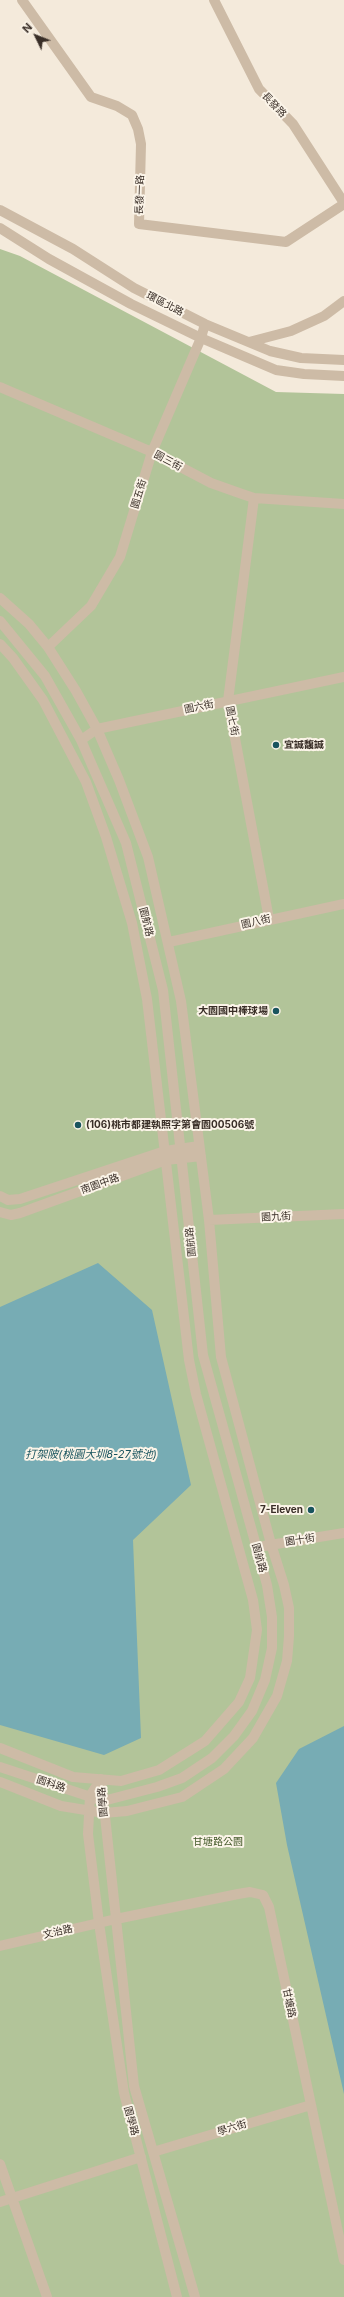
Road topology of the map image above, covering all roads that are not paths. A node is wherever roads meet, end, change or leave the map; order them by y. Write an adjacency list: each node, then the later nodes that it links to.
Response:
1 (22, 0): 3 (street, 長發一路)
2 (214, 0): 3 (street, 長發路)
3 (344, 203)
4 (0, 210): 7 (street, 環區北路)
5 (0, 228): 8 (street, 環區北路)
6 (344, 302): 9 (street)
7 (205, 324): 8 (street, 園五街); 9 (street, 環區北路)
8 (201, 338): 11 (street, 環區北路); 13 (street, 園五街)
9 (249, 342): 10 (street, 環區北路)
10 (344, 360)
11 (344, 376)
12 (0, 387): 13 (street, 園三街)
13 (152, 452): 14 (street, 園三街); 19 (street, 園五街)
14 (254, 498): 15 (street, 園三街); 21 (street, 園七街)
15 (344, 504)
16 (0, 598): 19 (street)
17 (0, 621): 23 (street, 園航路)
18 (0, 644): 29 (street)
19 (48, 647): 22 (street)
20 (344, 677): 21 (street, 園六街)
21 (228, 701): 22 (street, 園六街); 25 (street, 園七街)
22 (97, 729): 23 (street, 園六街); 26 (street)
23 (81, 740): 28 (street, 園航路)
24 (344, 904): 25 (street, 園八街)
25 (269, 919): 26 (street, 園八街)
26 (169, 942): 27 (street)
27 (200, 1151): 28 (street, 南園中路); 33 (street)
28 (181, 1153): 29 (street, 南園中路); 36 (street, 園航路)
29 (166, 1156): 30 (street, 南園中路); 31 (street, 南園中路); 39 (street)
30 (0, 1196)
31 (0, 1212)
32 (344, 1214): 33 (street, 園九街)
33 (209, 1220): 35 (street)
34 (344, 1533): 35 (street, 園十街)
35 (271, 1544): 36 (street, 園十街); 44 (street)
36 (257, 1549): 42 (street, 園航路)
37 (0, 1748): 39 (street)
38 (0, 1767): 41 (street, 園科路)
39 (102, 1779): 41 (street, 園學路); 42 (street, 園學路)
40 (0, 1782): 43 (street)
41 (90, 1796): 42 (street, 園科路); 43 (street, 園學路)
42 (103, 1801): 44 (street, 園學路)
43 (89, 1812): 44 (street); 46 (street, 園學路)
44 (104, 1813): 45 (street, 園學路)
45 (116, 1919): 46 (street, 文治路); 48 (street, 甘塘路); 49 (street, 園學路)
46 (99, 1923): 47 (street, 文治路); 50 (street, 園學路)
47 (0, 1946)
48 (311, 2105): 49 (street, 學六街); 54 (street, 甘塘路)
49 (153, 2152): 57 (street, 園學路)
50 (141, 2157): 52 (street); 56 (street, 園學路)
51 (0, 2164): 52 (street)
52 (12, 2197): 53 (street); 55 (street)
53 (0, 2202)
54 (344, 2260)
55 (47, 2297)
56 (177, 2297)
57 (195, 2297)

